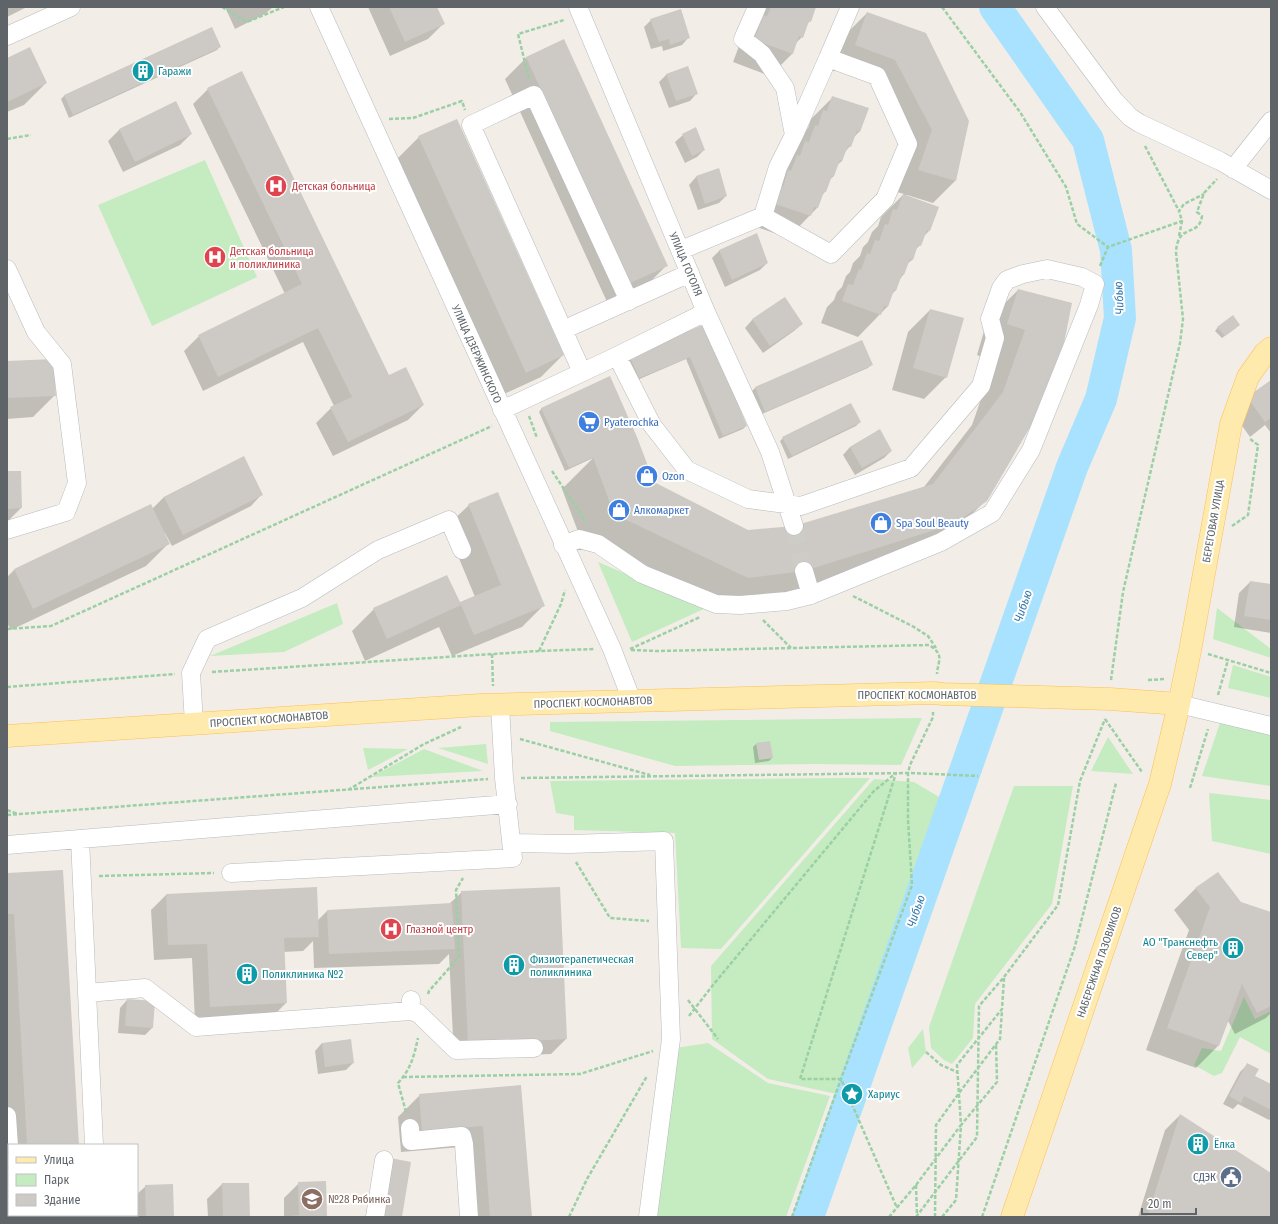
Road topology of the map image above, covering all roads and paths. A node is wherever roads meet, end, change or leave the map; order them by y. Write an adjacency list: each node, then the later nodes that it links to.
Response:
1 (71, 7): 10 (street)
2 (222, 7): 3 (path)
3 (284, 7)
4 (319, 7): 36 (street, УЛИЦА ДЗЕРЖИНСКОГО)
5 (757, 7): 17 (street)
6 (850, 7): 11 (street)
7 (942, 7): 25 (path)
8 (1045, 7): 20 (street)
9 (580, 11): 12 (path); 27 (street, УЛИЦА ГОГОЛЯ)
10 (7, 36)
11 (828, 58): 17 (street); 24 (street)
12 (534, 95): 15 (street); 30 (street)
13 (387, 119): 15 (path)
14 (1271, 121): 20 (street)
15 (471, 125): 32 (street)
16 (31, 135): 18 (path)
17 (794, 135): 24 (street)
18 (7, 139)
19 (1144, 144): 23 (path)
20 (1227, 165): 21 (street); 22 (path)
21 (1271, 190)
22 (1204, 194): 23 (path); 26 (path)
23 (1179, 211): 25 (path)
24 (763, 216): 27 (street)
25 (1182, 221): 26 (path)
26 (1179, 237): 55 (path)
27 (681, 250): 29 (street, УЛИЦА ГОГОЛЯ)
28 (7, 269): 40 (street)
29 (690, 273): 30 (street); 31 (street, УЛИЦА ГОГОЛЯ)
30 (629, 301): 32 (street)
31 (706, 312): 34 (street); 38 (street, УЛИЦА ГОГОЛЯ)
32 (563, 330): 35 (street)
33 (1271, 348): 50 (main road, БЕРЕГОВАЯ УЛИЦА)
34 (617, 356): 35 (street); 38 (street)
35 (582, 372): 36 (street)
36 (502, 410): 41 (street, УЛИЦА ДЗЕРЖИНСКОГО)
37 (493, 426): 47 (path)
38 (787, 504): 39 (street, УЛИЦА ГОГОЛЯ); 44 (street)
39 (794, 526)
40 (7, 530)
41 (564, 545): 46 (street); 52 (street, УЛИЦА ДЗЕРЖИНСКОГО)
42 (462, 550): 57 (street)
43 (804, 571): 45 (street)
44 (834, 586): 45 (street); 49 (path)
45 (811, 595): 46 (street)
46 (725, 605): 48 (path)
47 (7, 629)
48 (630, 650)
49 (937, 650)
50 (1190, 651): 51 (path); 53 (main road, БЕРЕГОВАЯ УЛИЦА)
51 (1271, 673)
52 (632, 702): 54 (main road, ПРОСПЕКТ КОСМОНАВТОВ); 55 (main road, ПРОСПЕКТ КОСМОНАВТОВ)
53 (1179, 704): 55 (main road, ПРОСПЕКТ КОСМОНАВТОВ); 59 (street); 122 (main road, НАБЕРЕЖНАЯ ГАЗОВИКОВ)
54 (500, 705): 57 (main road, ПРОСПЕКТ КОСМОНАВТОВ); 66 (street)
55 (1108, 709): 67 (path); 83 (path)
56 (933, 718): 63 (path)
57 (194, 724): 60 (main road, ПРОСПЕКТ КОСМОНАВТОВ)
58 (466, 724): 69 (path)
59 (1271, 726)
60 (7, 736)
61 (517, 738): 64 (path)
62 (896, 773): 63 (path); 64 (path); 84 (path); 98 (path)
63 (909, 773): 65 (path); 98 (path)
64 (654, 776): 66 (path)
65 (978, 776)
66 (504, 778): 69 (path); 70 (street)
67 (1147, 778)
68 (1116, 783): 121 (path)
69 (348, 790): 72 (path)
70 (508, 804): 74 (street); 76 (street)
71 (7, 810): 72 (path)
72 (20, 814): 73 (path)
73 (7, 816)
74 (80, 839): 75 (street); 80 (street)
75 (7, 844)
76 (512, 844): 78 (street); 82 (street)
77 (574, 859): 81 (path)
78 (473, 860): 79 (street); 86 (path)
79 (231, 873): 80 (path)
80 (82, 876): 85 (street)
81 (650, 921)
82 (669, 976): 88 (path); 115 (street)
83 (1004, 977): 87 (path); 89 (path)
84 (713, 986)
85 (87, 993): 86 (street); 105 (street)
86 (414, 1009): 91 (street); 97 (path)
87 (1002, 1009): 89 (path); 90 (path)
88 (718, 1039)
89 (979, 1039): 94 (path); 95 (path)
90 (996, 1043): 94 (path); 100 (path)
91 (534, 1048)
92 (658, 1049): 97 (path)
93 (926, 1052): 95 (path)
94 (978, 1067): 99 (path); 100 (path)
95 (958, 1072): 99 (path)
96 (649, 1074): 114 (path)
97 (404, 1077): 103 (path)
98 (841, 1079): 111 (path); 116 (path)
99 (959, 1093): 102 (path); 106 (path)
100 (978, 1106): 102 (path); 108 (path)
101 (7, 1116): 104 (street)
102 (960, 1125): 106 (path); 108 (path)
103 (410, 1128): 113 (street)
104 (9, 1144)
105 (94, 1144)
106 (937, 1157): 109 (path); 110 (path)
107 (384, 1160): 112 (street)
108 (958, 1163): 110 (path); 120 (path)
109 (916, 1185): 111 (path); 118 (path)
110 (935, 1192): 118 (path); 119 (path)
111 (897, 1208): 117 (path)
112 (375, 1217)
113 (469, 1217)
114 (569, 1217)
115 (648, 1217)
116 (792, 1217)
117 (890, 1217)
118 (917, 1217)
119 (936, 1217)
120 (942, 1217)
121 (982, 1217)
122 (1012, 1217)

